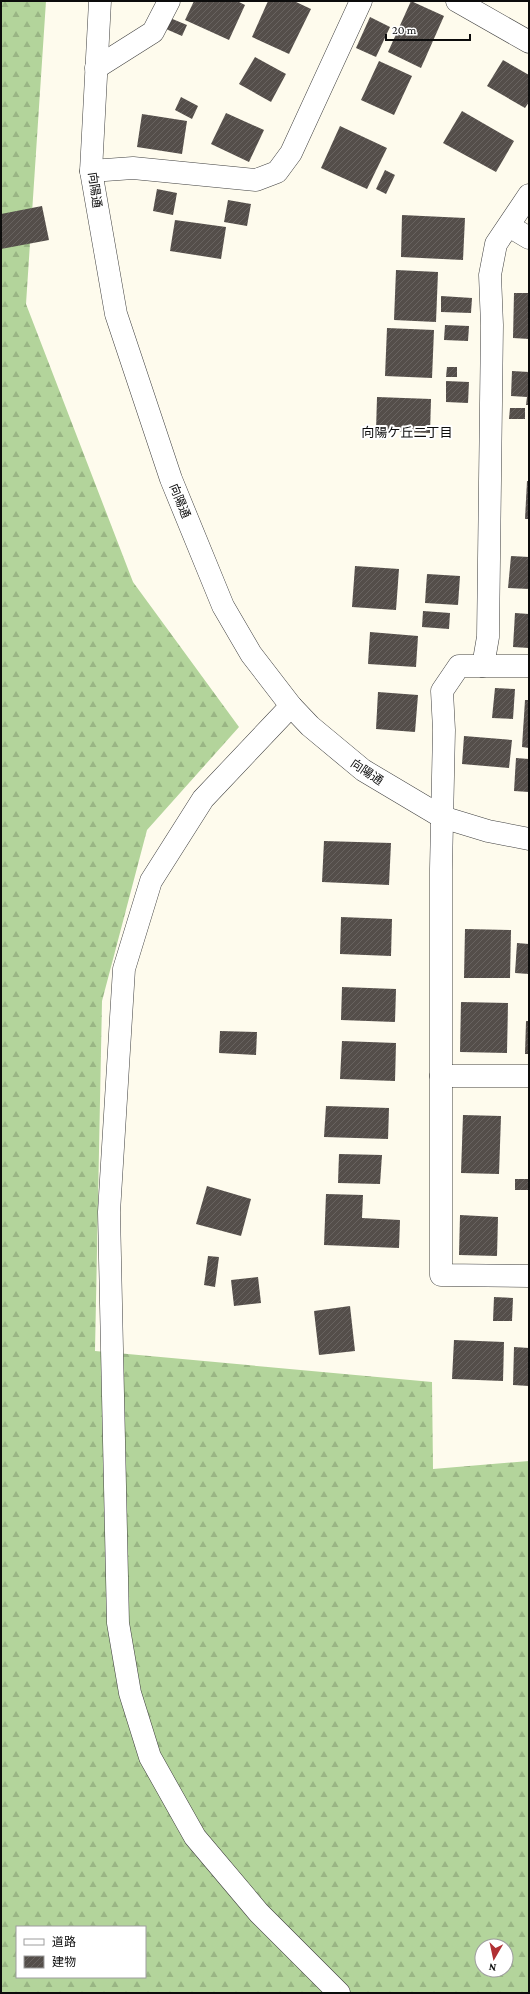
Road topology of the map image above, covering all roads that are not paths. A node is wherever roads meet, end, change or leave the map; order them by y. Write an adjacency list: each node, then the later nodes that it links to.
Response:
1 (100, 1): 6 (street, 向陽通)
2 (169, 1): 6 (street)
3 (361, 1): 7 (street)
4 (457, 1): 5 (street)
5 (529, 42)
6 (96, 68): 7 (street, 向陽通)
7 (91, 171): 13 (street, 向陽通)
8 (529, 195): 9 (street)
9 (509, 226): 10 (street); 11 (street)
10 (529, 238)
11 (483, 666): 12 (street); 14 (street)
12 (529, 666)
13 (292, 706): 14 (street, 向陽通); 19 (street)
14 (442, 817): 15 (street, 向陽通); 16 (street)
15 (529, 839)
16 (441, 1076): 17 (street); 18 (street)
17 (529, 1076)
18 (529, 1276)
19 (339, 1993)

